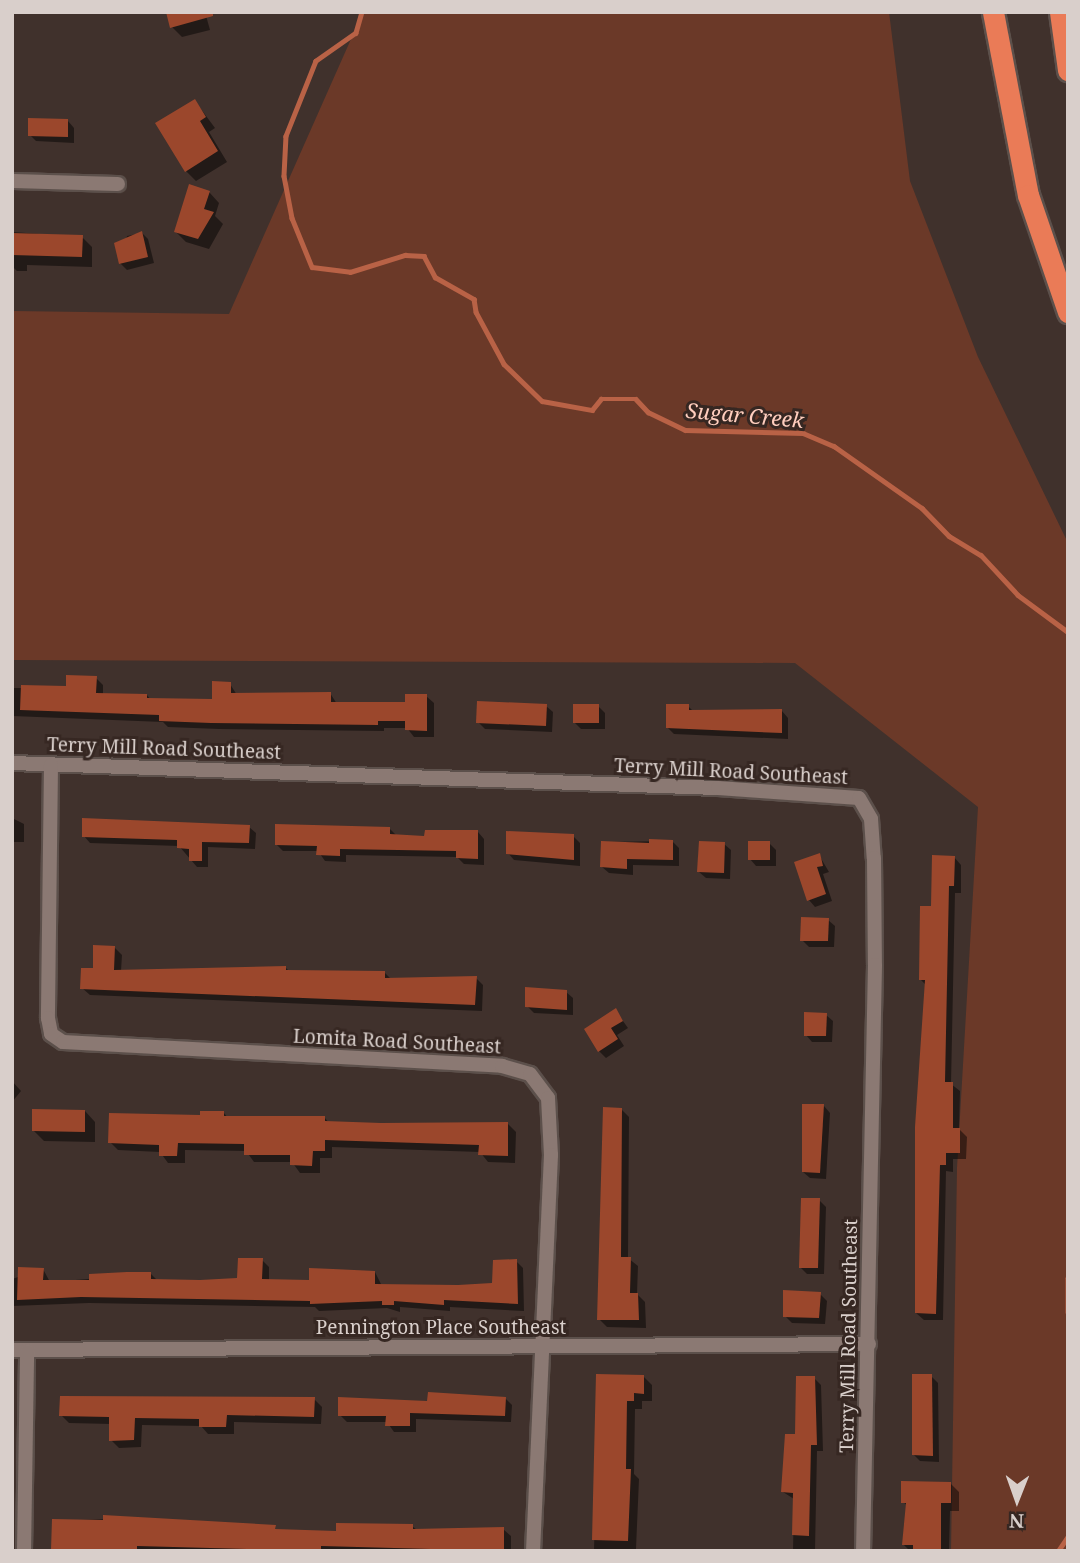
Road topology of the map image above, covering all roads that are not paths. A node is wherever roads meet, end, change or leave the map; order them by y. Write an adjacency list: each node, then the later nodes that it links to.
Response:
1 (993, 12): 6 (highway)
2 (1060, 12): 3 (highway)
3 (1068, 70)
4 (12, 181): 5 (street)
5 (118, 184)
6 (1068, 312)
7 (12, 763): 8 (street, Terry Mill Road Southeast)
8 (51, 765): 9 (street, Terry Mill Road Southeast); 10 (street, Lomita Road Southeast)
9 (869, 1345): 10 (street, Pennington Place Southeast); 14 (street, Terry Mill Road Southeast)
10 (544, 1348): 11 (street, Pennington Place Southeast); 13 (street, Lomita Road Southeast)
11 (20, 1350): 12 (street)
12 (24, 1551)
13 (533, 1551)
14 (863, 1551)

